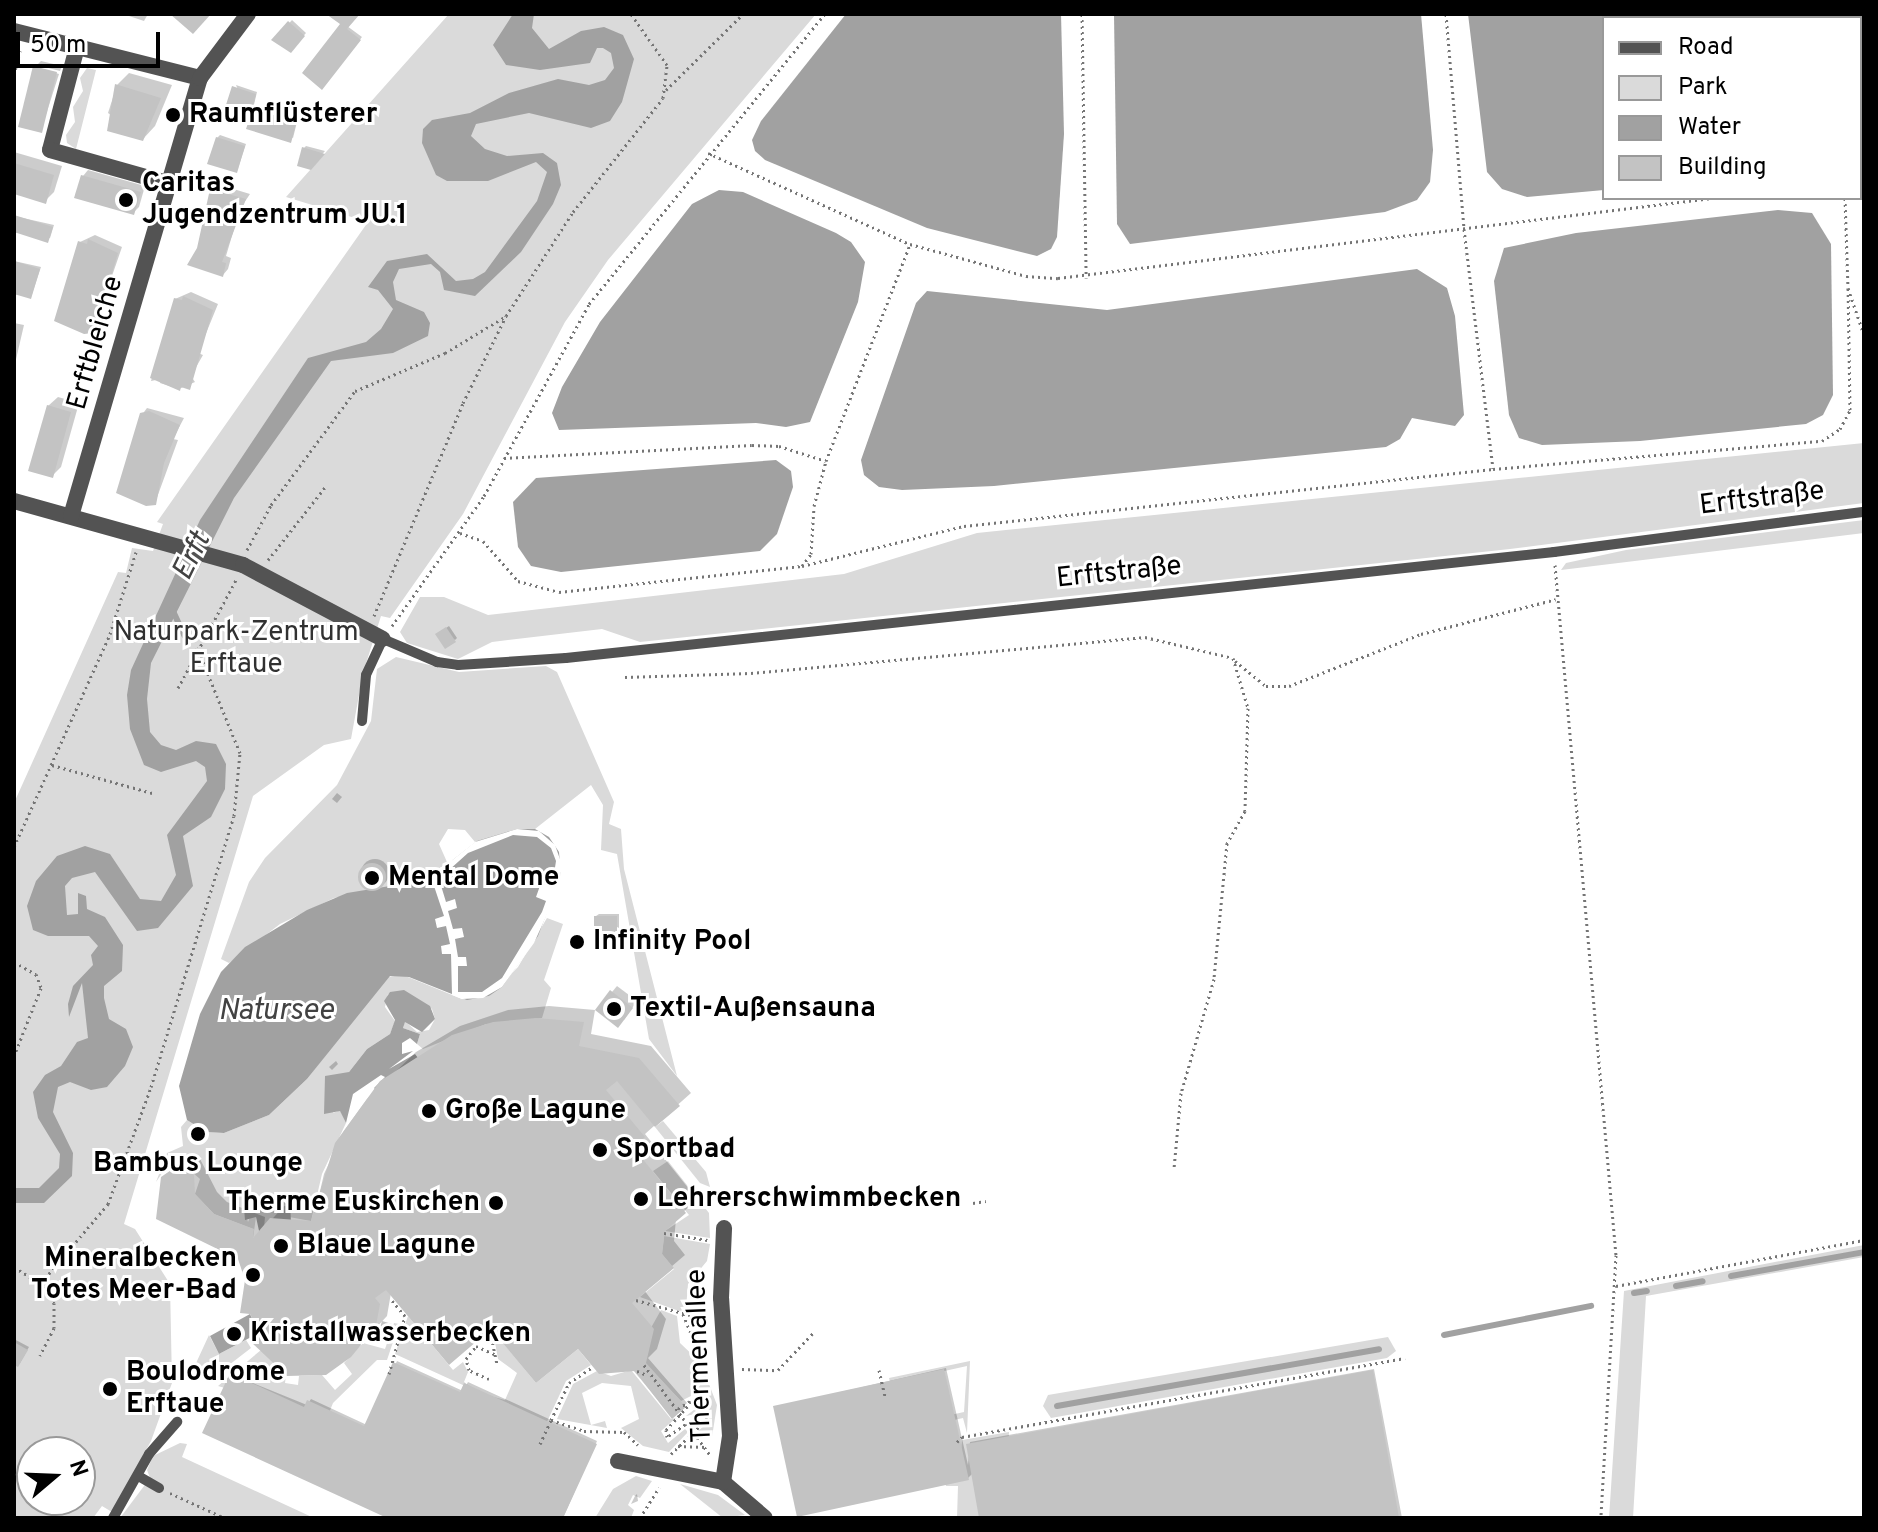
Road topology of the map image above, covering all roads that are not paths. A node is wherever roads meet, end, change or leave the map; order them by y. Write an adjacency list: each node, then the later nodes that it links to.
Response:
1 (248, 14): 4 (street, Erftbleiche)
2 (19, 32): 3 (street)
3 (77, 47): 4 (street); 5 (street)
4 (200, 78): 5 (street, Erftbleiche)
5 (171, 184): 8 (street, Erftbleiche)
6 (14, 501): 8 (street, Erftstraße)
7 (1864, 512): 9 (lane, Erftstraße)
8 (71, 516): 9 (street, Erftstraße)
9 (376, 635): 10 (lane)
10 (362, 721)
11 (723, 1236): 15 (street, Thermenallee)
12 (177, 1422): 14 (lane)
13 (618, 1461): 15 (street)
14 (140, 1477): 16 (lane); 17 (lane)
15 (723, 1482): 18 (street)
16 (159, 1488)
17 (113, 1518)
18 (765, 1518)

